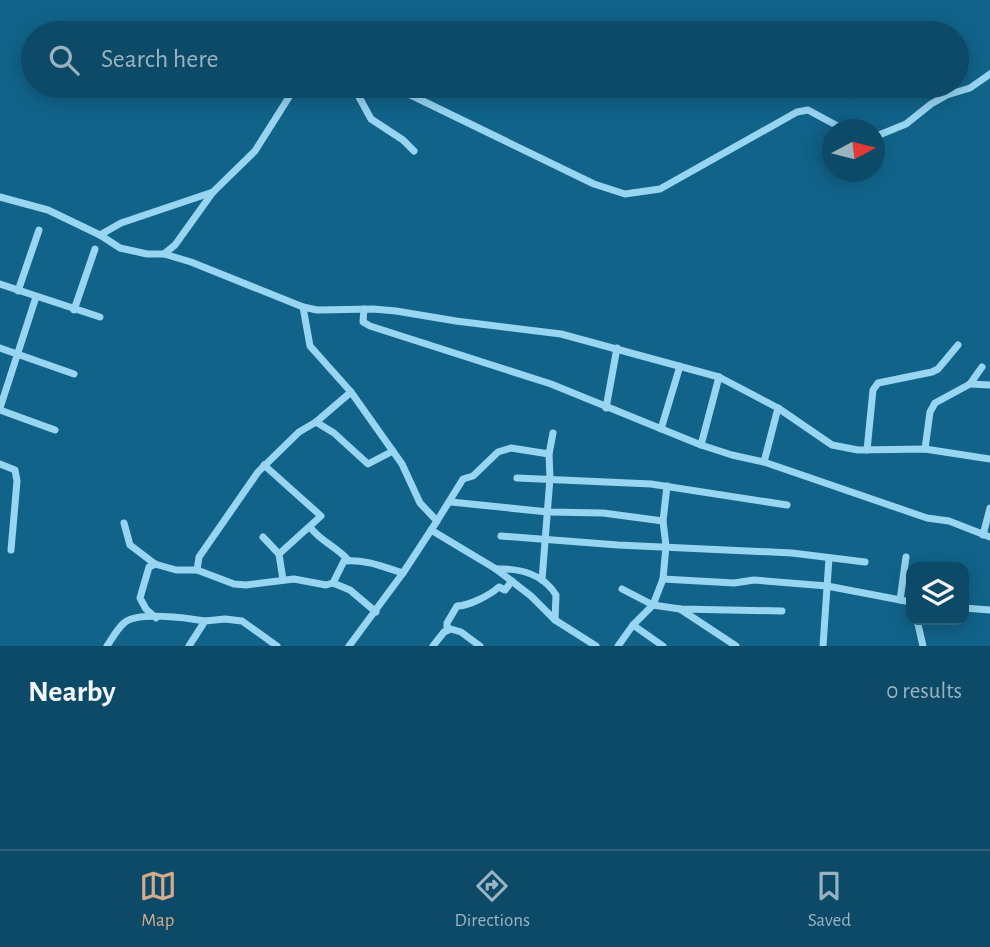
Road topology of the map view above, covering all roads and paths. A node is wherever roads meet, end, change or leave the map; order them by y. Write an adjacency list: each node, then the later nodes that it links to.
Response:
1 (990, 74): 2 (street)
2 (969, 88)
3 (288, 98): 10 (street)
4 (359, 98): 9 (street)
5 (417, 98): 7 (street)
6 (942, 98): 8 (street)
7 (826, 119)
8 (885, 133)
9 (414, 151)
10 (214, 192): 13 (street); 15 (street)
11 (0, 197): 13 (street)
12 (39, 230): 17 (street)
13 (100, 235): 15 (street)
14 (95, 249): 21 (street)
15 (164, 254): 19 (street)
16 (0, 284): 17 (street)
17 (18, 290): 18 (street)
18 (36, 297): 21 (street); 26 (street)
19 (303, 307): 20 (street); 33 (street)
20 (364, 309): 25 (street); 34 (street)
21 (74, 310): 22 (street)
22 (100, 317)
23 (958, 345): 43 (street)
24 (0, 348): 26 (street)
25 (617, 348): 27 (street); 34 (street)
26 (18, 354): 29 (street); 36 (street)
27 (680, 366): 30 (street); 38 (street)
28 (982, 367): 31 (street)
29 (74, 374)
30 (719, 377): 35 (street); 41 (street)
31 (970, 384): 32 (street); 42 (street)
32 (990, 385)
33 (351, 392): 37 (street); 44 (street)
34 (606, 408): 38 (street)
35 (778, 408): 43 (street); 47 (street)
36 (0, 409): 39 (street)
37 (316, 422): 44 (street); 49 (street)
38 (661, 429): 41 (street)
39 (55, 430)
40 (553, 433): 45 (street)
41 (701, 445): 47 (street)
42 (925, 449): 43 (street); 46 (street)
43 (867, 450)
44 (393, 451): 57 (street)
45 (549, 454): 51 (street); 53 (street)
46 (990, 459)
47 (764, 462): 63 (street)
48 (0, 464): 67 (street)
49 (264, 465): 60 (street); 75 (street)
50 (517, 478): 51 (street)
51 (550, 478): 52 (street); 56 (street)
52 (667, 485): 54 (street); 58 (street)
53 (451, 502): 56 (street); 57 (street)
54 (787, 505)
55 (990, 508): 63 (street)
56 (548, 512): 58 (street); 65 (street)
57 (437, 521): 61 (street)
58 (663, 521): 66 (street)
59 (124, 523): 73 (street)
60 (310, 527): 68 (street); 71 (street)
61 (431, 530): 74 (street); 76 (street)
62 (501, 536): 65 (street)
63 (987, 536)
64 (264, 537): 68 (street)
65 (544, 538): 66 (street); 79 (street)
66 (666, 546): 70 (street); 77 (street)
67 (11, 550)
68 (279, 554): 78 (street)
69 (906, 557): 84 (street)
70 (829, 558): 72 (street); 82 (street)
71 (348, 560): 76 (street); 81 (street)
72 (865, 562)
73 (155, 564): 75 (street); 92 (street)
74 (496, 569): 79 (street); 80 (street)
75 (197, 570): 78 (street)
76 (404, 573): 91 (street)
77 (663, 579): 82 (street); 86 (street)
78 (283, 580): 81 (street)
79 (542, 580): 93 (street)
80 (512, 581): 93 (street); 97 (street)
81 (333, 583): 91 (street)
82 (827, 586): 84 (street); 109 (street)
83 (622, 589): 86 (street)
84 (900, 600): 85 (street)
85 (906, 601)
86 (653, 605): 88 (street); 95 (street)
87 (969, 608): 89 (street)
88 (680, 609): 90 (street); 108 (street)
89 (990, 610)
90 (782, 611)
91 (376, 612): 98 (street)
92 (156, 618): 94 (street); 100 (street)
93 (555, 620): 105 (street)
94 (205, 621): 99 (street); 101 (street)
95 (633, 625): 106 (street); 107 (street)
96 (919, 625): 110 (street)
97 (447, 629): 103 (street); 104 (street)
98 (351, 644): 102 (street)
99 (273, 645)
100 (107, 646)
101 (189, 646)
102 (364, 646)
103 (433, 646)
104 (480, 646)
105 (596, 646)
106 (618, 646)
107 (663, 646)
108 (736, 646)
109 (823, 646)
110 (923, 646)

